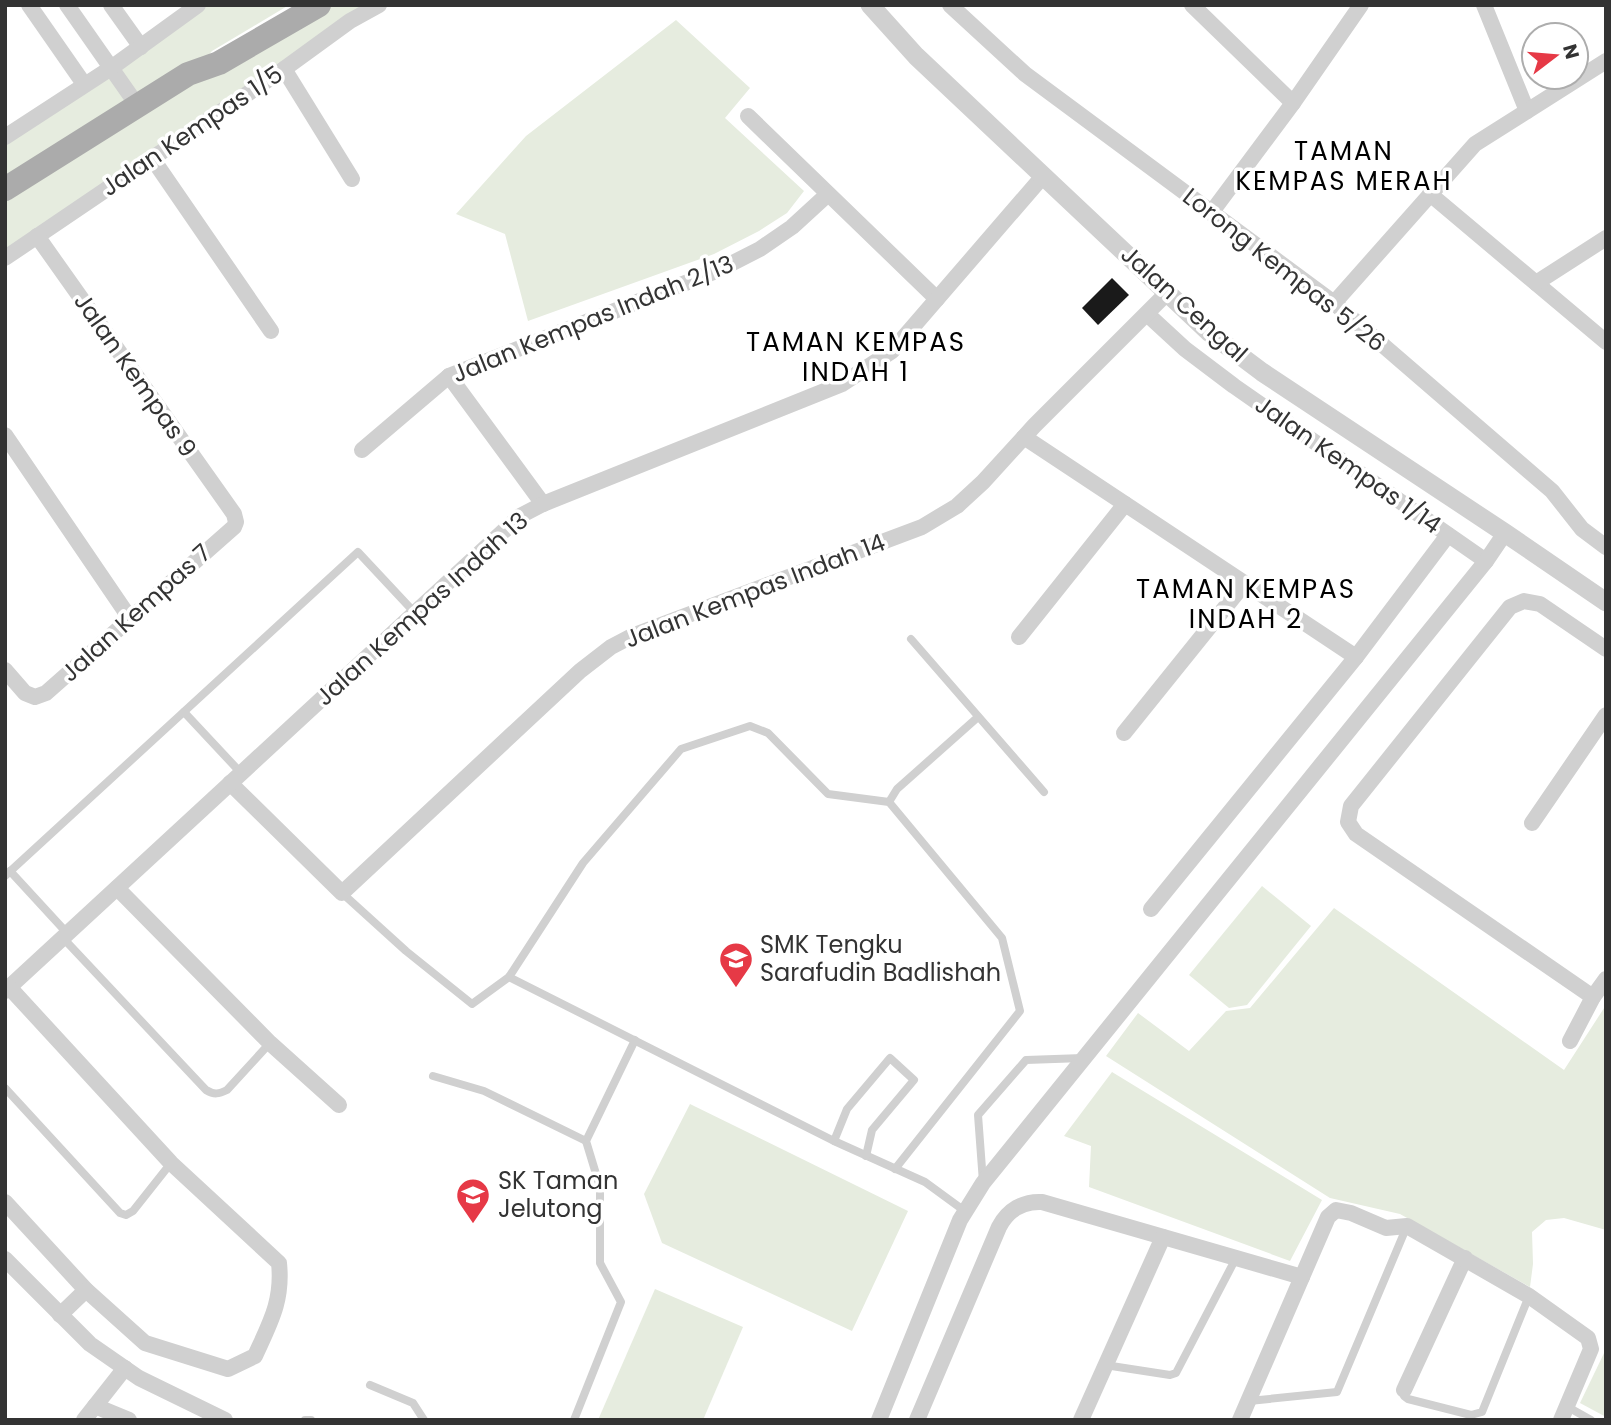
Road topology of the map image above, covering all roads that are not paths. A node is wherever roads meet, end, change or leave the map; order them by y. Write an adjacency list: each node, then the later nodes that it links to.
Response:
1 (29, 5): 18 (street)
2 (67, 5): 15 (street)
3 (111, 5): 13 (street)
4 (198, 5): 13 (street)
5 (289, 5): 17 (main road)
6 (319, 5): 17 (main road)
7 (379, 5): 16 (street, Jalan Kempas 1/5)
8 (870, 5): 25 (street, Jalan Cengal)
9 (950, 5): 30 (street, Lorong Kempas 5/26)
10 (1192, 5): 19 (street)
11 (1361, 5): 19 (street)
12 (1484, 5): 21 (street)
13 (141, 47): 15 (street)
14 (1606, 61): 21 (street)
15 (111, 68): 18 (street); 20 (street)
16 (284, 69): 24 (street, Jalan Kempas 1/5); 26 (street)
17 (188, 74): 20 (main road)
18 (84, 84): 23 (street)
19 (1293, 103): 30 (street)
20 (137, 105): 27 (main road)
21 (1527, 111): 29 (street)
22 (748, 116): 28 (street)
23 (5, 137)
24 (152, 158): 31 (street, Jalan Kempas 1/5); 39 (street)
25 (1044, 175): 35 (street, Jalan Cengal); 36 (street, Jalan Kempas Indah 13)
26 (352, 179)
27 (5, 189)
28 (828, 194): 36 (street); 41 (street, Jalan Kempas Indah 2/13)
29 (1430, 194): 34 (street); 37 (street)
30 (1211, 213): 37 (street, Lorong Kempas 5/26)
31 (37, 236): 33 (street, Jalan Kempas 1/5); 47 (street, Jalan Kempas 9)
32 (1606, 238): 34 (street)
33 (5, 258)
34 (1536, 284): 40 (street)
35 (1167, 293): 38 (street, Jalan Kempas Indah 14); 48 (street, Jalan Cengal)
36 (937, 299): 45 (street, Jalan Kempas Indah 13)
37 (1334, 303): 50 (street, Lorong Kempas 5/26)
38 (1147, 314): 43 (street, Jalan Kempas Indah 14); 49 (street, Jalan Kempas 1/14)
39 (271, 331)
40 (1606, 342)
41 (449, 376): 44 (street, Jalan Kempas Indah 2/13); 45 (street)
42 (5, 435): 55 (street)
43 (1024, 437): 46 (street); 71 (street, Jalan Kempas Indah 14)
44 (362, 450)
45 (544, 504): 54 (street, Jalan Kempas Indah 13)
46 (1125, 504): 52 (street); 56 (street)
47 (234, 514): 55 (street, Jalan Kempas 7)
48 (1505, 533): 51 (street); 53 (street, Jalan Cengal)
49 (1448, 535): 51 (street, Jalan Kempas 1/14); 59 (street)
50 (1606, 547)
51 (1486, 561): 81 (street)
52 (1244, 584): 59 (street); 64 (street)
53 (1606, 602)
54 (415, 613): 61 (lane); 65 (street, Jalan Kempas Indah 13)
55 (129, 617): 60 (street, Jalan Kempas 7)
56 (1019, 636)
57 (911, 639): 63 (lane)
58 (1606, 649): 77 (street)
59 (1356, 657): 72 (street)
60 (5, 670)
61 (184, 712): 65 (lane); 69 (lane)
62 (1606, 715): 68 (street)
63 (978, 716): 66 (lane); 67 (lane)
64 (1124, 733)
65 (236, 778): 70 (street, Jalan Kempas Indah 13); 71 (street)
66 (1044, 792)
67 (889, 802): 74 (lane); 89 (lane)
68 (1532, 823)
69 (8, 874): 73 (lane)
70 (117, 888): 73 (street, Jalan Kempas Indah 13); 80 (street)
71 (342, 893): 74 (lane)
72 (1151, 909)
73 (65, 936): 76 (street, Jalan Kempas Indah 13); 80 (lane)
74 (509, 976): 78 (lane)
75 (1606, 979): 77 (street)
76 (7, 989): 88 (street)
77 (1594, 997): 79 (street)
78 (635, 1040): 85 (lane); 86 (lane)
79 (1570, 1041)
80 (270, 1043): 84 (street)
81 (1083, 1058): 90 (street); 90 (lane)
82 (432, 1076): 85 (lane)
83 (5, 1088): 88 (lane)
84 (339, 1105)
85 (586, 1141): 115 (lane)
86 (834, 1141): 87 (lane); 87 (lane)
87 (866, 1156): 89 (lane)
88 (171, 1163): 99 (street)
89 (895, 1169): 92 (lane)
90 (983, 1183): 92 (street)
91 (5, 1202): 99 (street)
92 (965, 1212): 116 (street)
93 (1407, 1226): 96 (street); 98 (street); 106 (lane)
94 (1163, 1237): 95 (street); 102 (street); 117 (street)
95 (1236, 1258): 98 (street); 102 (lane)
96 (1465, 1258): 100 (street); 105 (street)
97 (7, 1264): 101 (street)
98 (1302, 1277): 106 (street)
99 (86, 1290): 101 (street)
100 (1529, 1296): 105 (lane); 108 (street)
101 (60, 1315): 103 (street)
102 (1105, 1365): 118 (street)
103 (125, 1368): 107 (street); 111 (street)
104 (370, 1385): 114 (lane)
105 (1404, 1390)
106 (1249, 1401): 119 (street)
107 (95, 1406): 109 (street); 110 (street)
108 (1563, 1413): 120 (lane)
109 (84, 1420)
110 (129, 1420)
111 (225, 1420)
112 (305, 1420): 113 (lane)
113 (311, 1420)
114 (424, 1420)
115 (574, 1420)
116 (879, 1420)
117 (917, 1420)
118 (1081, 1420)
119 (1240, 1420)
120 (1591, 1420)

